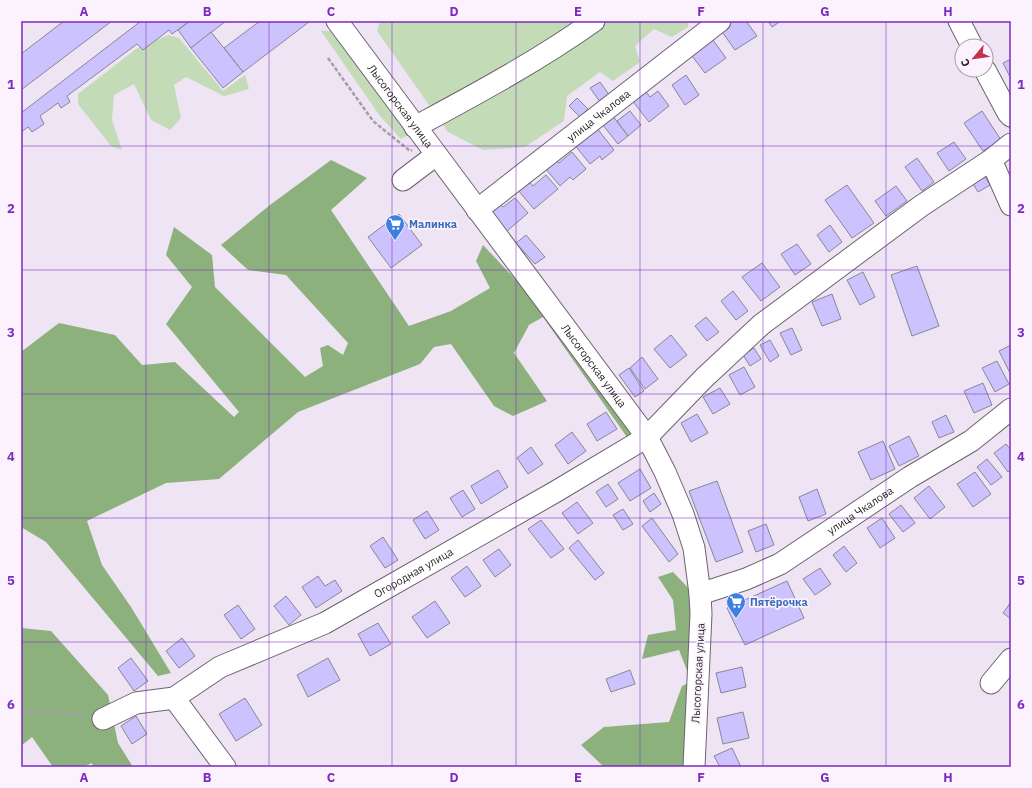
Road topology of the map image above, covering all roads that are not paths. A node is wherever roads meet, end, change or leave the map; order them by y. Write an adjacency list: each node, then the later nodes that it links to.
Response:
1 (337, 21): 8 (street, Лысогорская улица)
2 (594, 21): 8 (street)
3 (720, 21): 14 (street, улица Чкалова)
4 (959, 21): 5 (street)
5 (968, 38)
6 (989, 78): 7 (street)
7 (1011, 116)
8 (415, 126): 10 (street, Лысогорская улица)
9 (1011, 144): 11 (street, Огородная улица)
10 (436, 155): 12 (street); 14 (street, Лысогорская улица)
11 (991, 160): 13 (street); 16 (street, Огородная улица)
12 (403, 180)
13 (1011, 206)
14 (477, 210): 16 (street, Лысогорская улица)
15 (1011, 409): 17 (street, улица Чкалова)
16 (647, 437): 17 (street, Лысогорская улица); 20 (street, Огородная улица)
17 (700, 594): 23 (street, Лысогорская улица)
18 (1011, 659): 19 (street)
19 (991, 683)
20 (174, 698): 21 (street); 22 (street)
21 (103, 719)
22 (225, 767)
23 (694, 767)

